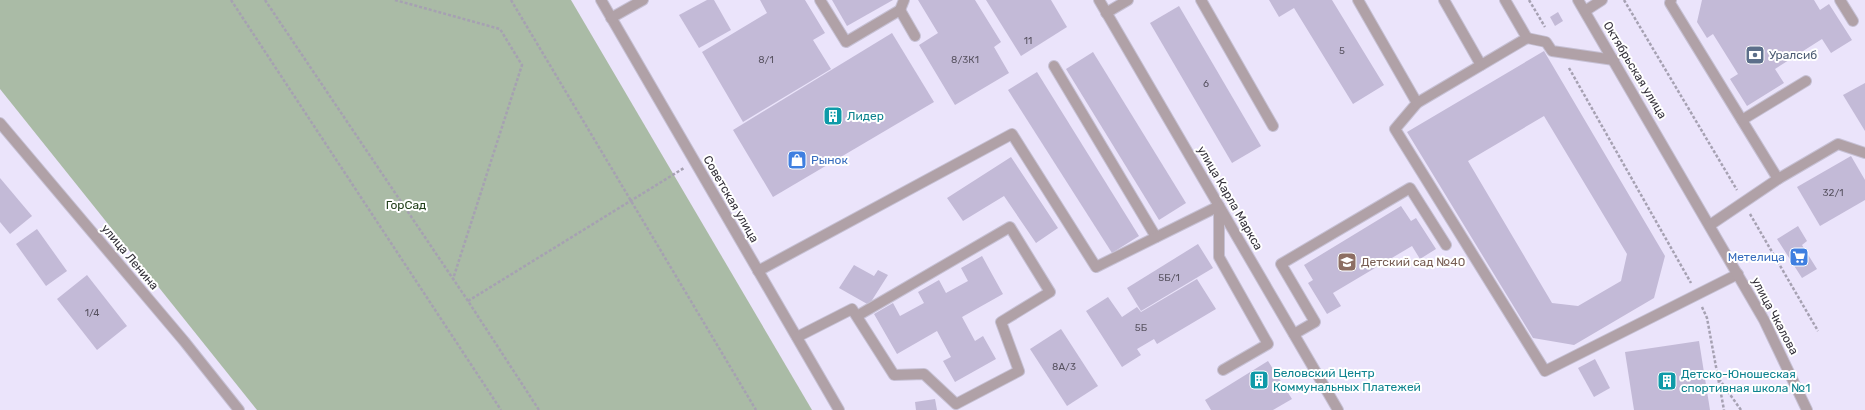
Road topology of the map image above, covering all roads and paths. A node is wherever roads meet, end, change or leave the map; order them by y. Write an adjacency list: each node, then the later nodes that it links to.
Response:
1 (231, 0): 59 (path)
2 (265, 0): 49 (path)
3 (395, 0): 49 (path)
4 (511, 0): 41 (path)
5 (601, 0): 24 (street, Советская улица)
6 (643, 0): 24 (street)
7 (820, 0): 21 (street)
8 (904, 0): 21 (street)
9 (1099, 0): 23 (street, улица Карла Маркса)
10 (1128, 0): 23 (street)
11 (1201, 0): 36 (street)
12 (1358, 0): 33 (street)
13 (1444, 0): 30 (street)
14 (1505, 0): 27 (street)
15 (1529, 0): 28 (path)
16 (1578, 0): 22 (street, Октябрьская улица)
17 (1602, 0): 22 (street)
18 (1624, 0): 42 (path)
19 (1671, 0): 34 (street)
20 (1840, 0): 25 (street)
21 (900, 10): 26 (street)
22 (1585, 11): 29 (street, Октябрьская улица)
23 (1106, 13): 43 (street, улица Карла Маркса)
24 (611, 18): 39 (street, Советская улица)
25 (1853, 21)
26 (915, 36)
27 (1527, 38): 28 (street); 30 (street)
28 (1559, 52): 29 (street); 50 (path)
29 (1614, 60): 37 (street, Октябрьская улица)
30 (1481, 65): 33 (street)
31 (1054, 66): 45 (street)
32 (1806, 81): 34 (street)
33 (1417, 103): 50 (street)
34 (1742, 120): 40 (street)
35 (0, 123): 58 (street, улица Ленина)
36 (1274, 126)
37 (1669, 153): 44 (street, улица Чкалова)
38 (1865, 153): 40 (street)
39 (694, 161): 41 (path); 47 (street, Советская улица)
40 (1778, 179): 42 (street)
41 (630, 201): 51 (path); 61 (path)
42 (1744, 203): 44 (street); 53 (path)
43 (1219, 206): 45 (street); 54 (street, улица Карла Маркса); 56 (street)
44 (1710, 225): 48 (street, улица Чкалова)
45 (1156, 237): 47 (street)
46 (1446, 245): 54 (street)
47 (758, 271): 55 (street, Советская улица)
48 (1738, 274): 50 (street); 66 (street, улица Чкалова)
49 (454, 279): 51 (path)
50 (1696, 295): 57 (path)
51 (468, 301): 60 (path)
52 (857, 316): 52 (street); 55 (street)
53 (1818, 331)
54 (1294, 334): 63 (street, улица Карла Маркса)
55 (797, 337): 62 (street, Советская улица)
56 (1223, 370)
57 (1718, 378): 64 (path); 65 (path)
58 (239, 410)
59 (501, 410)
60 (539, 410)
61 (756, 410)
62 (839, 410)
63 (1338, 410)
64 (1724, 410)
65 (1740, 410)
66 (1808, 410)

